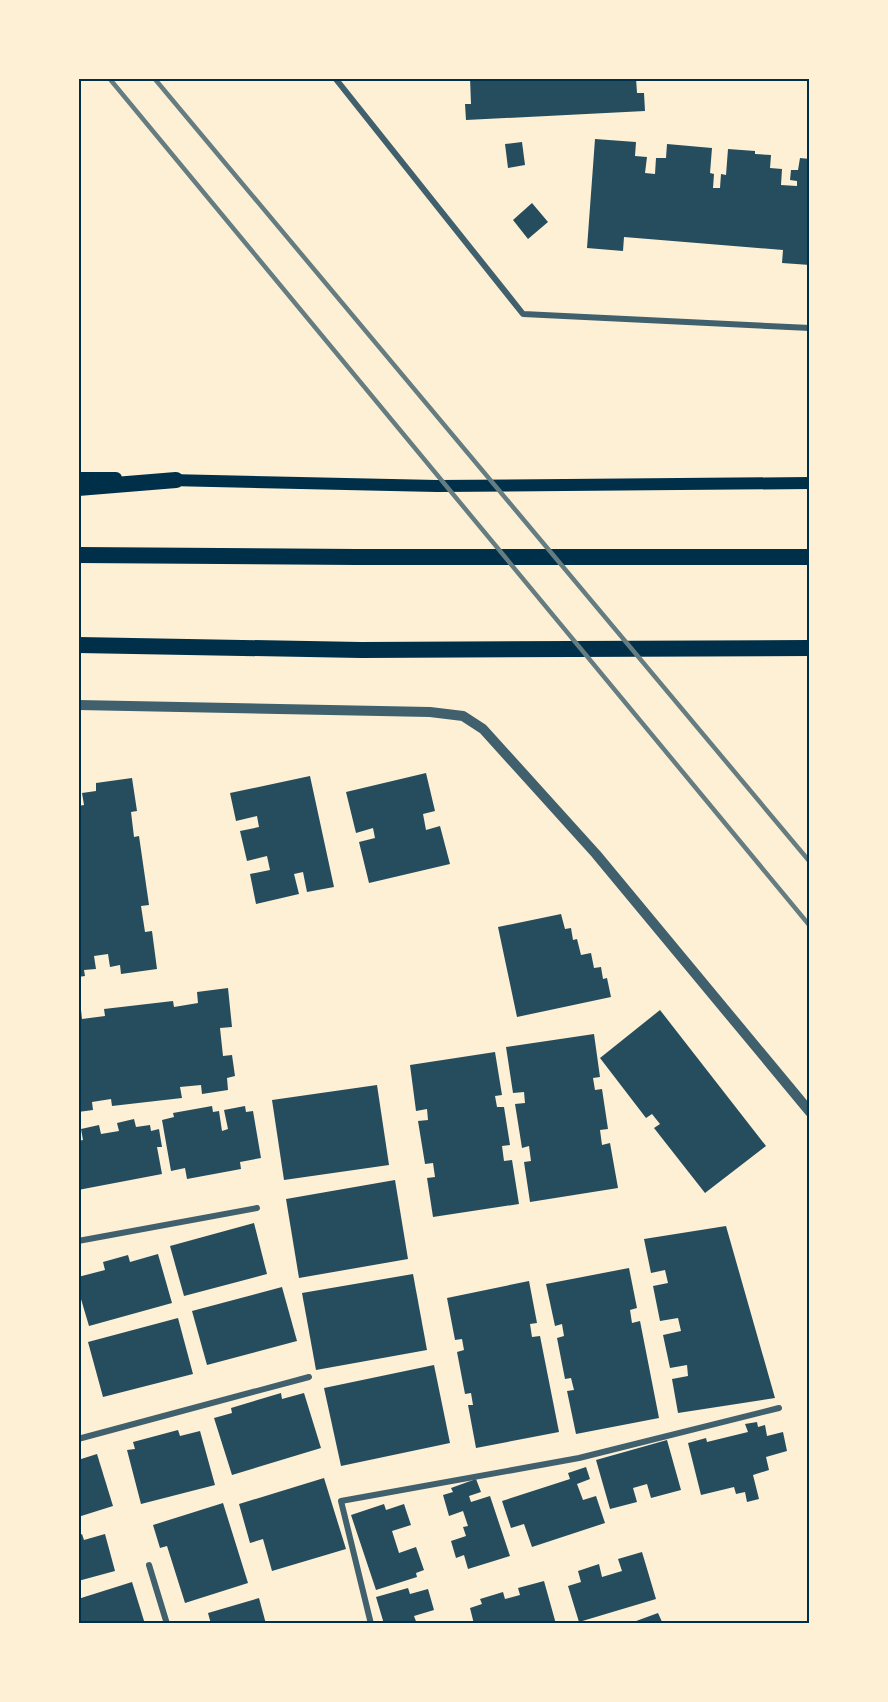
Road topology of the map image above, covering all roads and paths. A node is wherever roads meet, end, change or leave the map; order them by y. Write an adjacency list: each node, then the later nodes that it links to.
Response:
1 (335, 78): 2 (street)
2 (810, 328)
3 (78, 477): 4 (main road)
4 (176, 480): 5 (main road); 6 (highway)
5 (810, 483)
6 (78, 488)
7 (78, 555): 8 (highway)
8 (810, 557)
9 (78, 645): 10 (highway)
10 (810, 648)
11 (78, 705): 12 (street)
12 (810, 1112)
13 (257, 1208): 14 (street)
14 (78, 1241)
15 (309, 1377): 17 (street)
16 (779, 1408): 20 (street)
17 (78, 1439)
18 (149, 1565): 19 (street)
19 (167, 1624)
20 (371, 1624)

